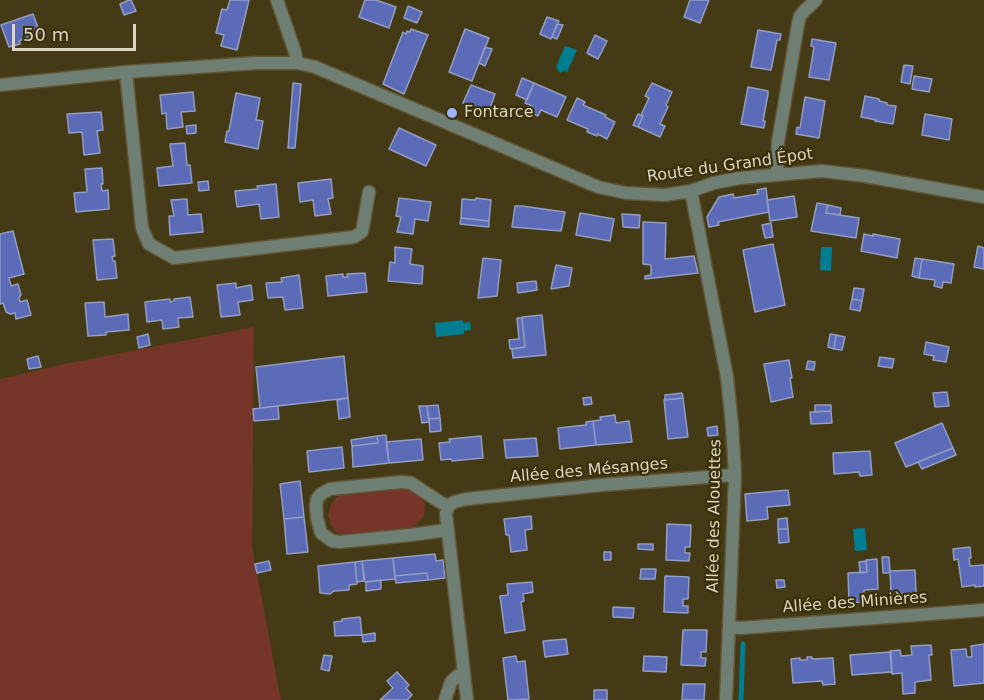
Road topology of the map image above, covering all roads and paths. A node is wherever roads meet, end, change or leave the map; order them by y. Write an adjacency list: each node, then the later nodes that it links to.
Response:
1 (277, 0): 3 (street)
2 (816, 0): 6 (street)
3 (297, 63): 4 (street, Route du Grand Épot); 7 (street, Route du Grand Épot)
4 (126, 72): 5 (street, Route du Grand Épot); 8 (street)
5 (0, 84)
6 (777, 174): 7 (street, Route du Grand Épot); 9 (street, Route du Grand Épot)
7 (691, 191): 10 (street, Allée des Alouettes)
8 (369, 192)
9 (984, 197)
10 (735, 474): 11 (street, Allée des Mésanges); 14 (street, Allée des Alouettes)
11 (448, 506): 12 (street); 12 (street)
12 (447, 530): 15 (street)
13 (984, 610): 14 (street, Allée des Minières)
14 (729, 627): 18 (street, Allée des Alouettes)
15 (464, 674): 16 (street); 17 (street)
16 (445, 700)
17 (467, 700)
18 (726, 700)

